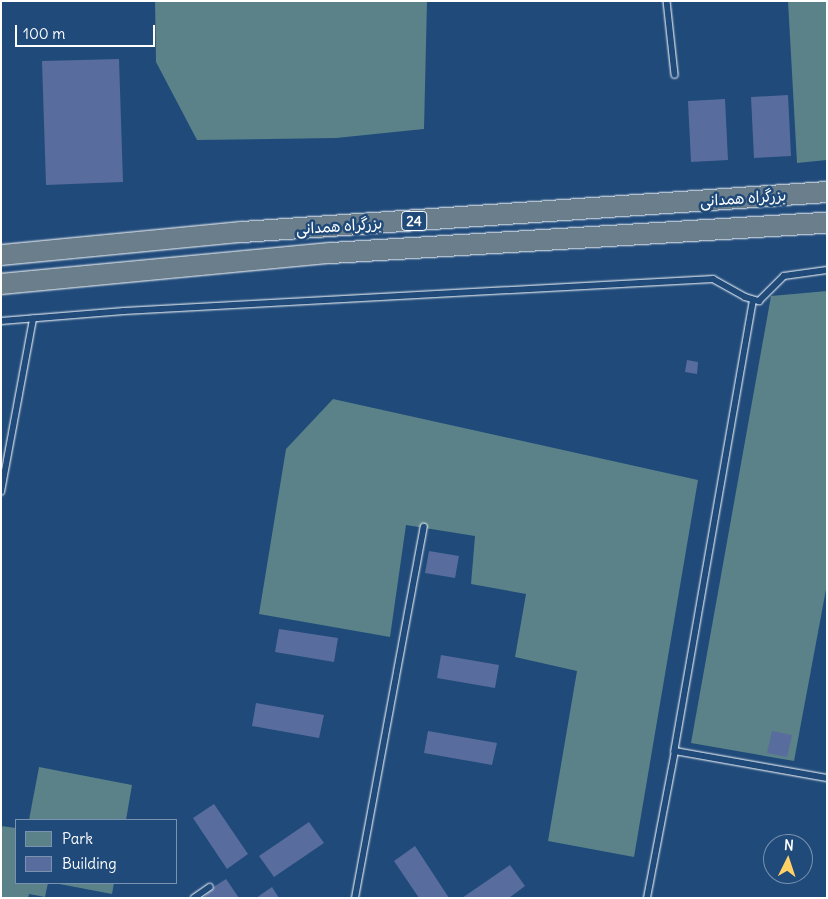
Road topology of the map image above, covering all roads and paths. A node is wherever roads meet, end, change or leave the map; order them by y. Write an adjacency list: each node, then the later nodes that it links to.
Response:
1 (667, 1): 2 (lane)
2 (675, 75)
3 (827, 192): 5 (highway, بزرگراه همدانی / 24)
4 (827, 223): 7 (highway, بزرگراه همدانی / 24)
5 (1, 256)
6 (827, 270): 9 (lane)
7 (1, 284)
8 (753, 303): 13 (lane)
9 (32, 319): 10 (lane); 11 (lane)
10 (1, 321)
11 (1, 492)
12 (424, 527): 17 (lane)
13 (675, 751): 14 (lane); 18 (lane)
14 (827, 778)
15 (210, 887): 16 (lane)
16 (194, 898)
17 (355, 898)
18 (647, 898)

